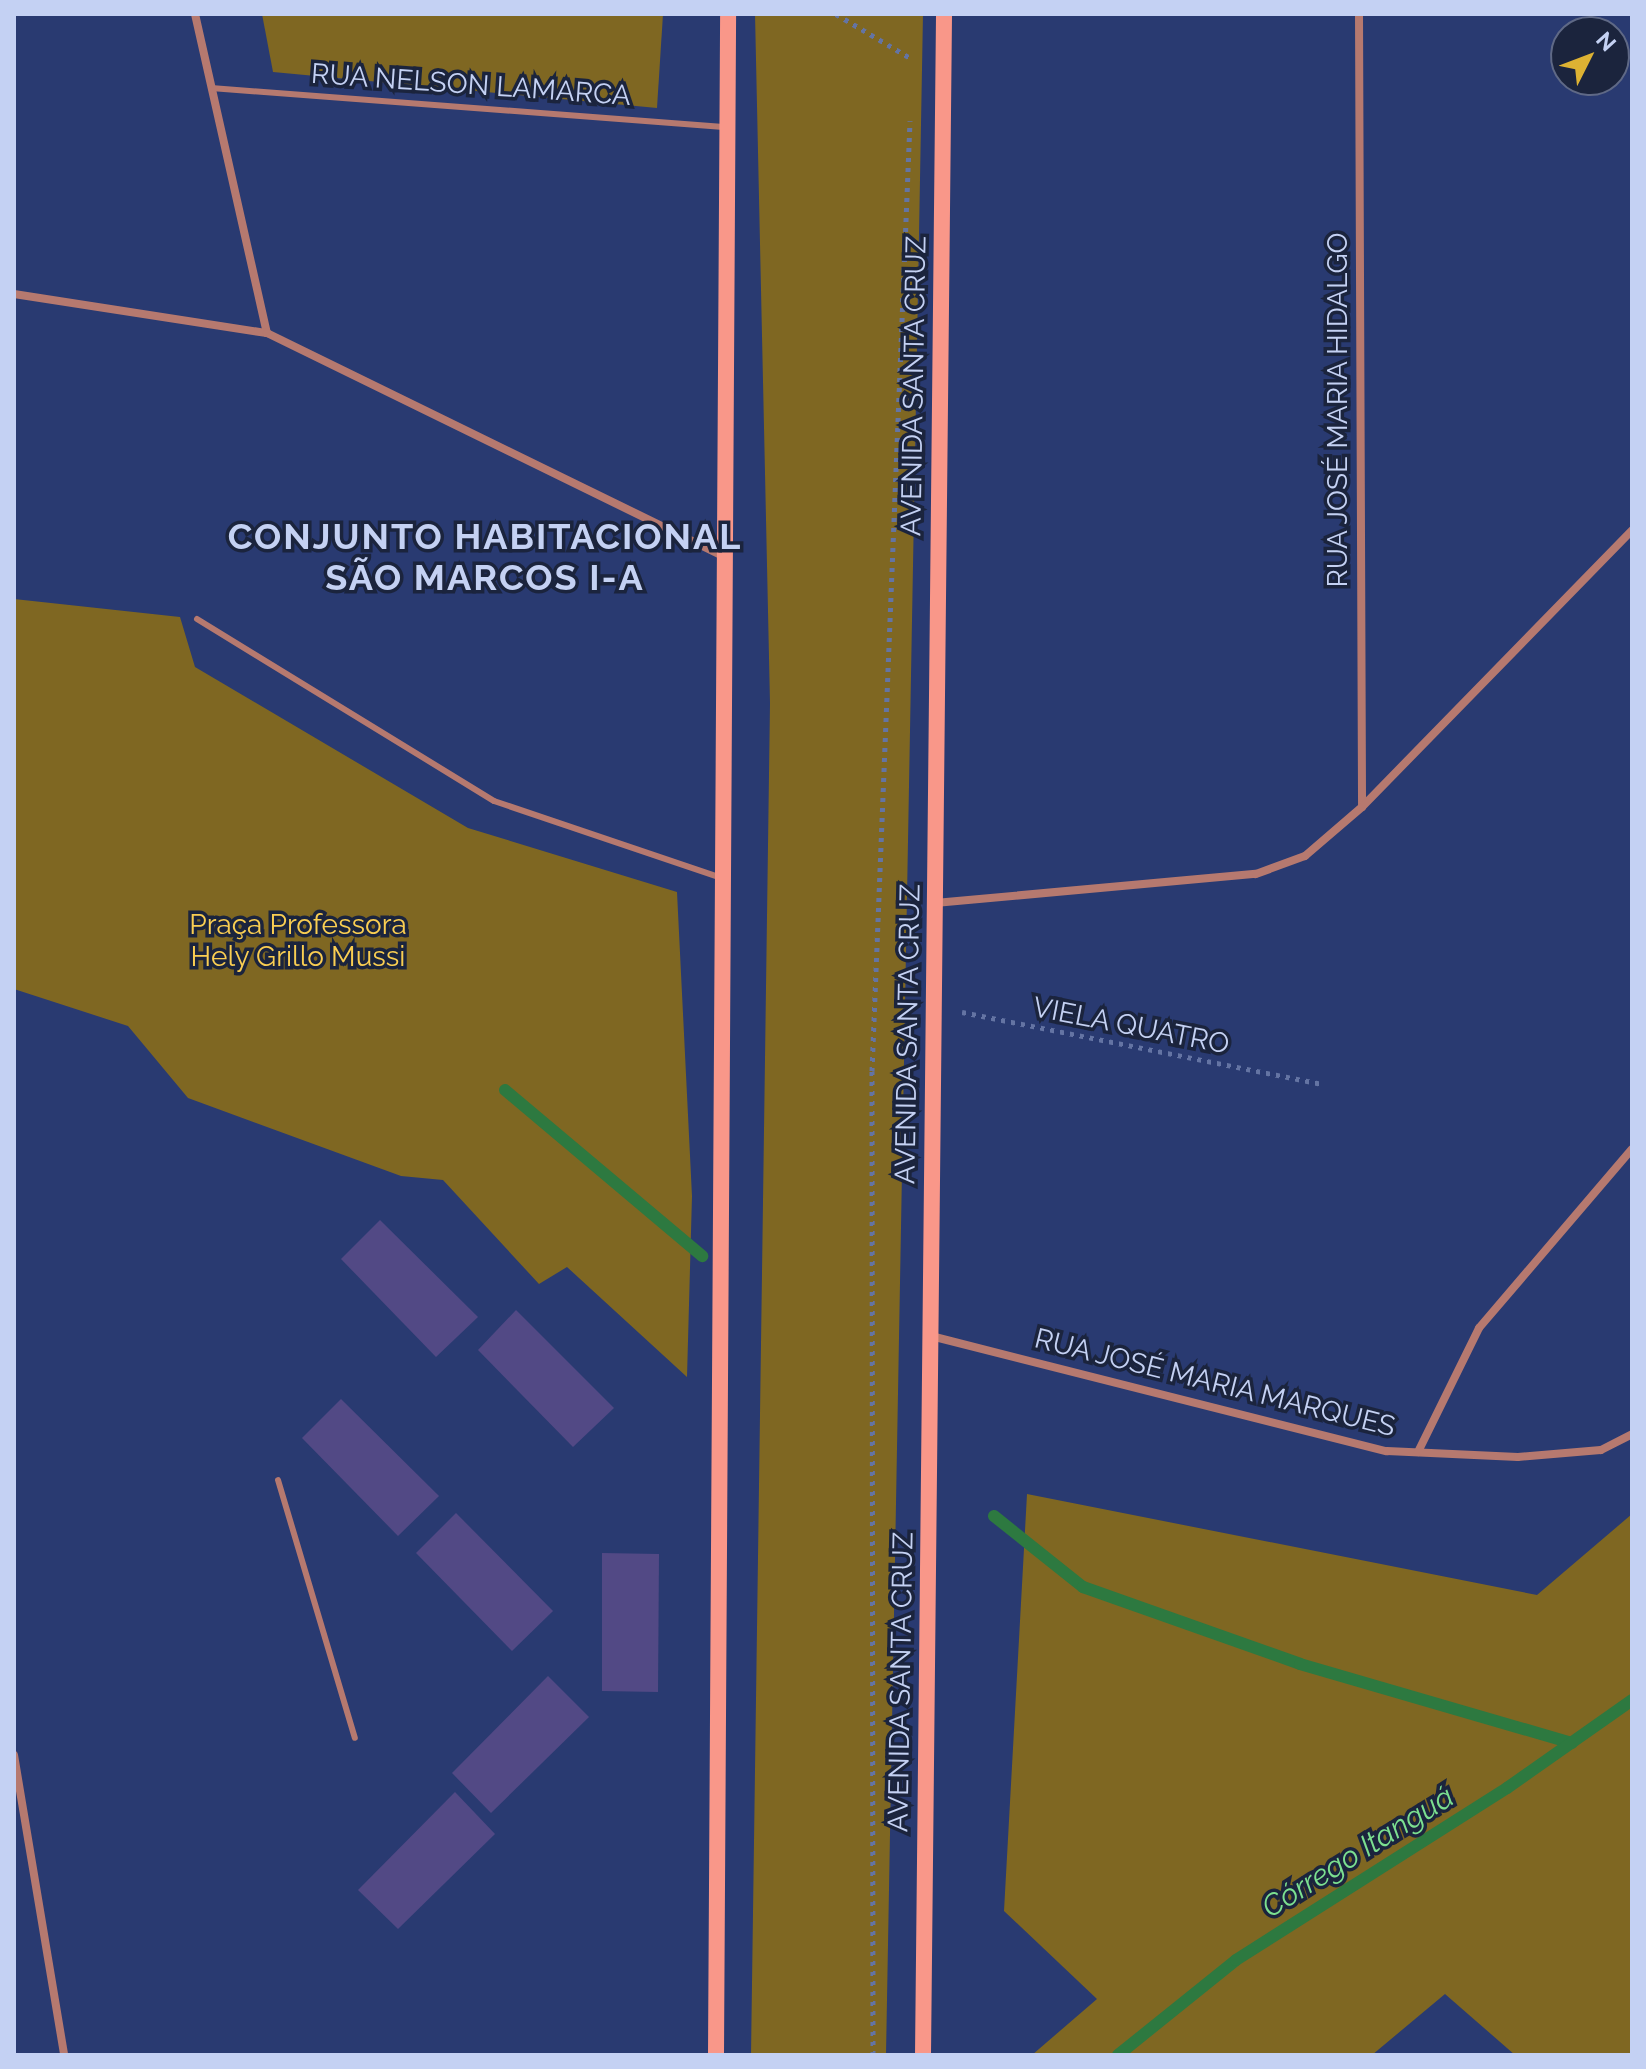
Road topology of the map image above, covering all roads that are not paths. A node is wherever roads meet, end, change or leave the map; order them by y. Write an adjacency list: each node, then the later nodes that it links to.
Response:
1 (195, 14): 5 (street)
2 (728, 14): 6 (main road)
3 (944, 14): 14 (main road, AVENIDA SANTA CRUZ)
4 (1359, 14): 12 (street, RUA JOSÉ MARIA HIDALGO)
5 (211, 88): 6 (lane, RUA NELSON LAMARCA); 8 (street)
6 (727, 127): 10 (main road)
7 (14, 294): 8 (street)
8 (267, 333): 10 (street)
9 (1632, 530): 12 (street)
10 (725, 557): 13 (main road)
11 (197, 619): 13 (lane)
12 (1362, 807): 14 (street)
13 (723, 879): 23 (main road)
14 (935, 903): 16 (main road, AVENIDA SANTA CRUZ)
15 (1632, 1149): 18 (street)
16 (931, 1336): 18 (street, RUA JOSÉ MARIA MARQUES); 24 (main road, AVENIDA SANTA CRUZ)
17 (1632, 1434): 18 (street, RUA JOSÉ MARIA MARQUES)
18 (1418, 1452)
19 (278, 1480): 20 (lane)
20 (355, 1738)
21 (14, 1755): 22 (street)
22 (64, 2055)
23 (716, 2055)
24 (923, 2055)

